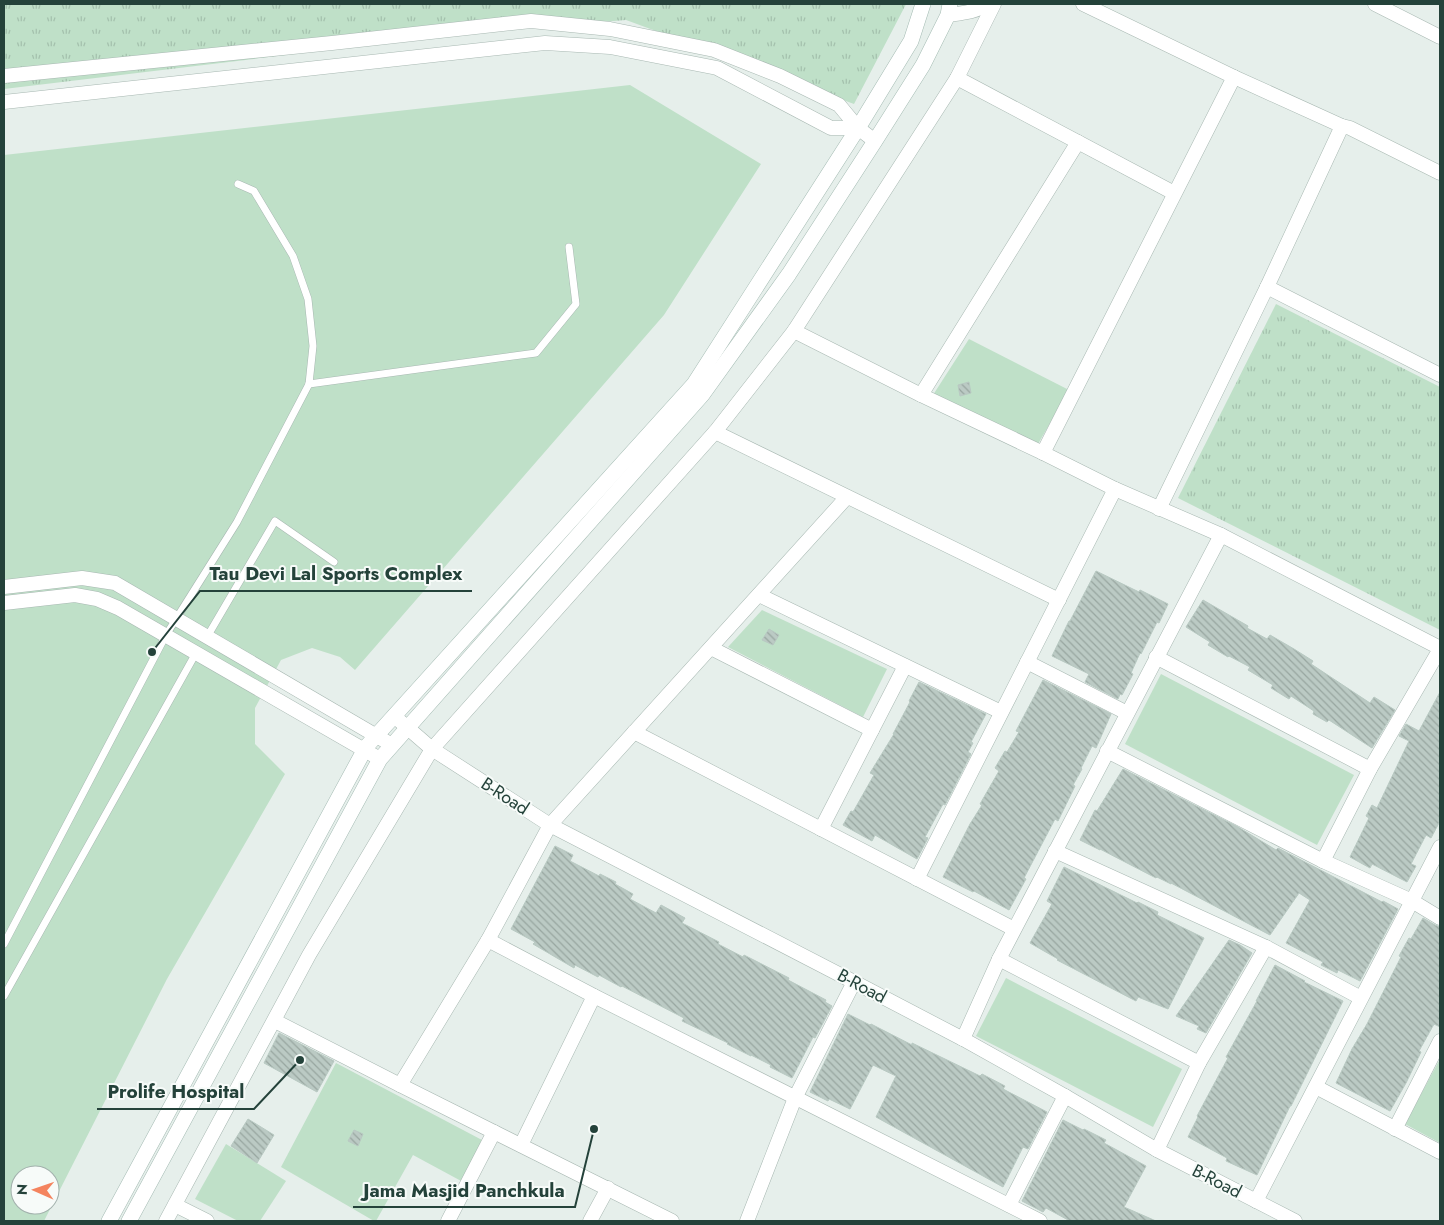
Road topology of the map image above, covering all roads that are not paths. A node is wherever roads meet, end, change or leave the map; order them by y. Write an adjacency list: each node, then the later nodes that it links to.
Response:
1 (923, 4): 14 (street)
2 (988, 4): 6 (street)
3 (994, 4): 11 (street)
4 (1083, 4): 7 (street)
5 (1375, 4): 8 (street)
6 (949, 9): 15 (street)
7 (1108, 10): 10 (street)
8 (1440, 37)
9 (4, 76): 14 (street)
10 (1234, 77): 13 (street); 19 (street)
11 (957, 78): 16 (street); 22 (street)
12 (4, 102): 14 (street)
13 (1342, 126): 17 (street); 21 (street)
14 (858, 128): 15 (street); 48 (street)
15 (875, 141): 49 (street)
16 (1078, 142): 19 (street); 25 (street)
17 (1440, 173)
18 (238, 184): 24 (lane)
19 (1174, 193): 27 (street)
20 (569, 247): 24 (lane)
21 (1267, 286): 23 (street); 30 (street)
22 (794, 331): 25 (street); 26 (street)
23 (1440, 375)
24 (309, 384): 37 (lane)
25 (921, 395): 27 (street)
26 (714, 432): 29 (street); 54 (street)
27 (1044, 453): 28 (street)
28 (1114, 489): 30 (street); 35 (street)
29 (847, 496): 34 (street); 35 (street)
30 (1159, 509): 31 (street)
31 (1220, 535): 41 (street); 43 (street)
32 (334, 562): 39 (lane)
33 (4, 587): 37 (street)
34 (759, 595): 40 (street); 45 (street)
35 (1059, 600): 44 (street)
36 (4, 603): 38 (street)
37 (176, 619): 38 (lane); 39 (street)
38 (166, 635): 42 (street); 69 (lane)
39 (207, 637): 42 (street); 52 (street)
40 (711, 648): 50 (street); 51 (street)
41 (1440, 648): 58 (street)
42 (196, 653): 55 (street); 73 (lane)
43 (1156, 658): 47 (street); 58 (street)
44 (1027, 662): 46 (street); 47 (street)
45 (905, 666): 46 (street); 50 (street)
46 (1002, 712): 64 (street)
47 (1127, 713): 56 (street)
48 (394, 716): 49 (street, B-Road); 52 (street)
49 (408, 728): 53 (street); 54 (street, B-Road)
50 (872, 730): 60 (street)
51 (634, 732): 59 (street); 60 (street)
52 (376, 736): 53 (street); 55 (street)
53 (392, 745): 57 (street)
54 (432, 749): 59 (street, B-Road); 76 (street)
55 (365, 750): 57 (street); 93 (street)
56 (1108, 751): 62 (street); 63 (street)
57 (380, 759): 94 (street)
58 (1370, 769): 63 (street)
59 (550, 825): 68 (street); 72 (street, B-Road)
60 (821, 829): 64 (street)
61 (1440, 847): 65 (street)
62 (1055, 851): 67 (street); 70 (street)
63 (1323, 861): 65 (street)
64 (917, 879): 67 (street)
65 (1412, 901): 66 (street); 75 (street)
66 (1440, 918)
67 (1014, 930): 71 (street)
68 (488, 940): 74 (street); 80 (street)
69 (4, 944)
70 (1266, 948): 75 (street); 79 (street)
71 (999, 959): 77 (street); 79 (street)
72 (854, 982): 77 (street, B-Road); 83 (street)
73 (4, 996)
74 (594, 996): 83 (street); 86 (street)
75 (1361, 998): 81 (street)
76 (275, 1021): 80 (street); 91 (street)
77 (963, 1039): 82 (street, B-Road)
78 (1440, 1041): 84 (street)
79 (1199, 1063): 87 (street)
80 (400, 1085): 85 (street)
81 (1316, 1087): 84 (street); 90 (street)
82 (1065, 1096): 87 (street, B-Road); 92 (street)
83 (795, 1098): 92 (street); 100 (street)
84 (1395, 1129): 88 (street)
85 (494, 1132): 86 (street); 97 (street)
86 (521, 1145): 89 (street)
87 (1156, 1150): 90 (street, B-Road)
88 (1440, 1152)
89 (608, 1188): 98 (street); 99 (street)
90 (1256, 1201): 102 (street, B-Road)
91 (175, 1205): 95 (street); 96 (street)
92 (1009, 1206): 101 (street)
93 (109, 1221)
94 (129, 1221)
95 (166, 1221)
96 (207, 1221)
97 (448, 1221)
98 (590, 1221)
99 (672, 1221)
100 (747, 1221)
101 (1040, 1221)
102 (1295, 1221)

